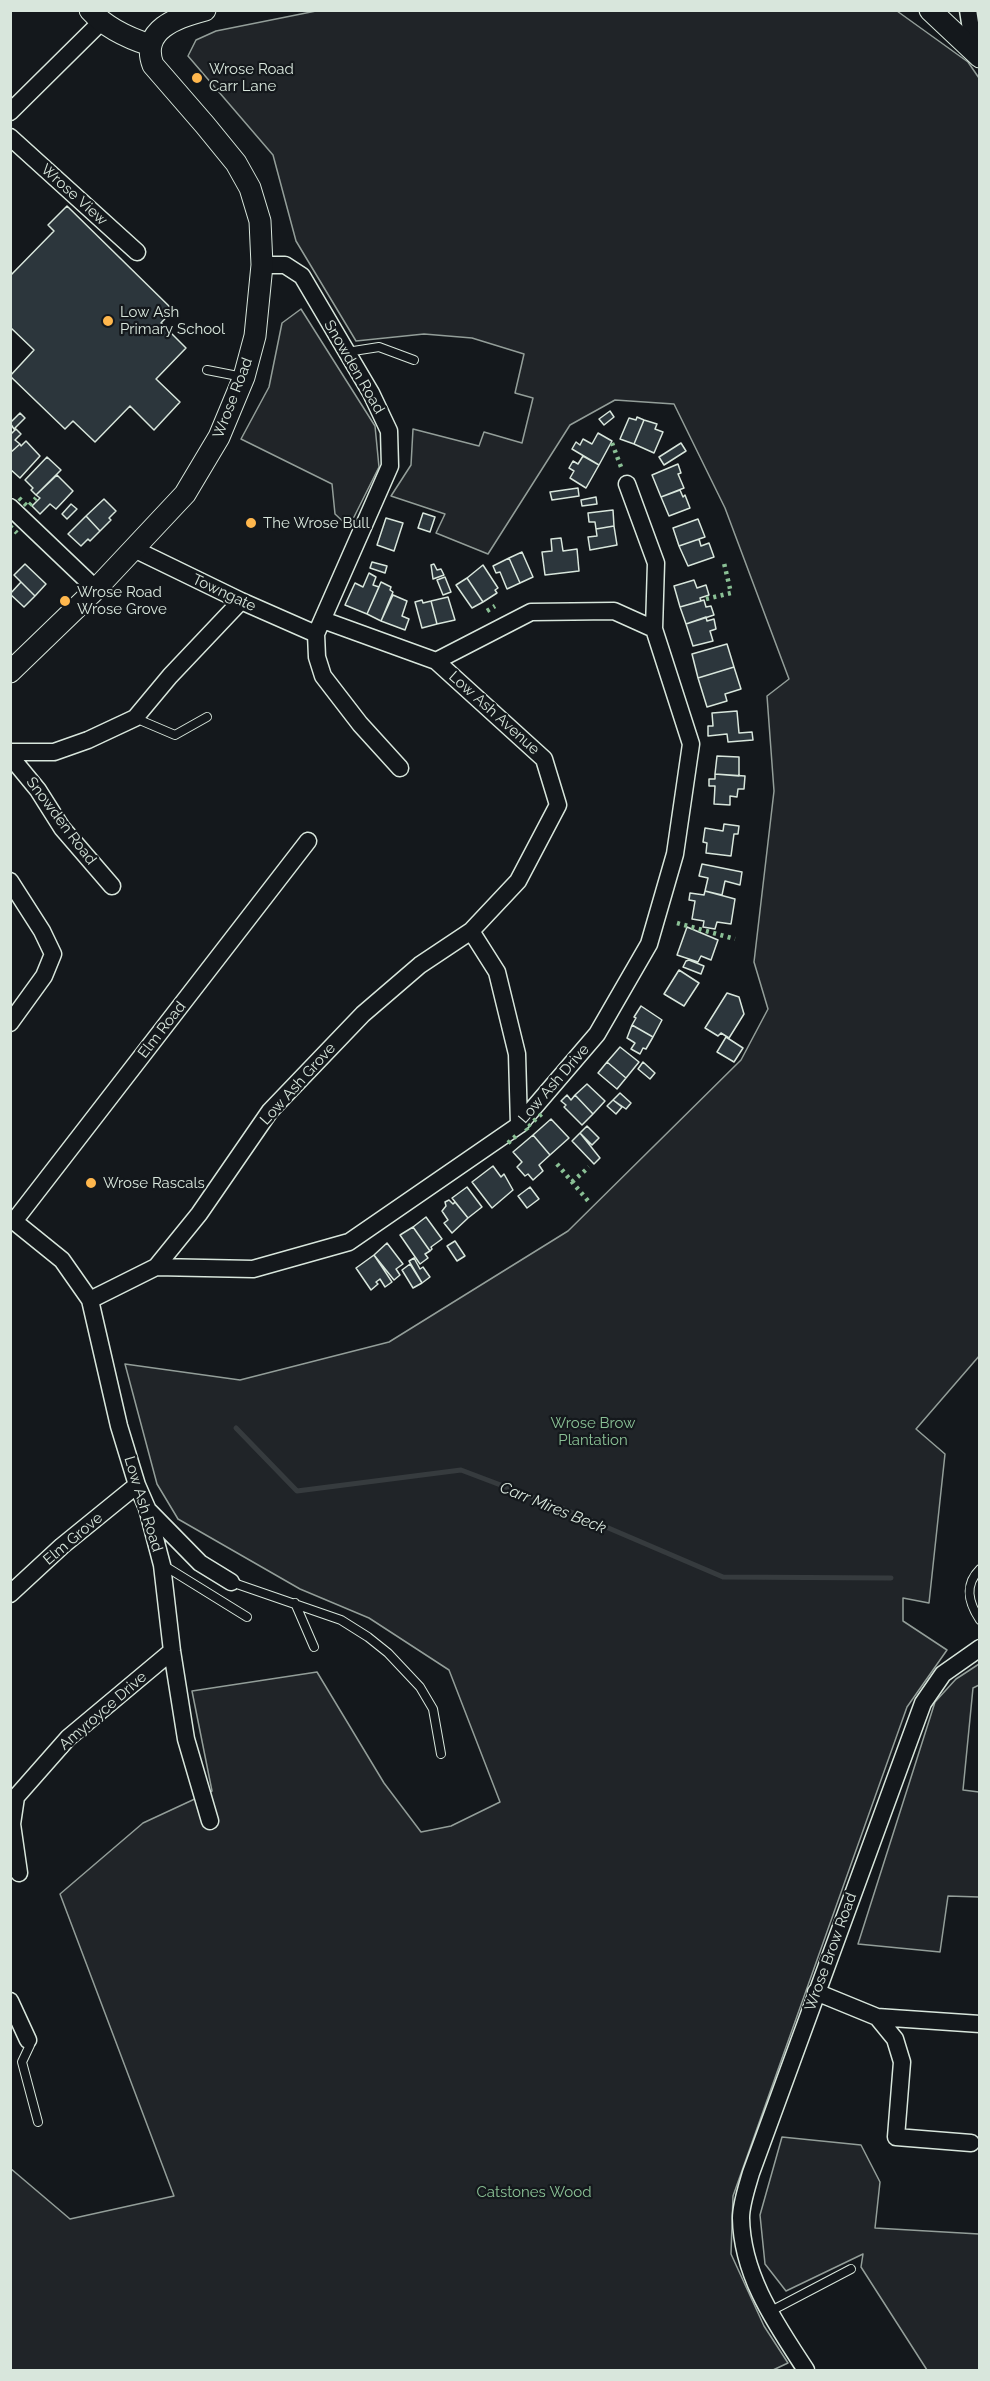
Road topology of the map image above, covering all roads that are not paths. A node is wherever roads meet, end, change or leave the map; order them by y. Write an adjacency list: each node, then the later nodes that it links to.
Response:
1 (205, 10): 5 (street)
2 (930, 10): 6 (street)
3 (968, 10): 6 (street)
4 (96, 16): 5 (street); 7 (street)
5 (150, 45): 10 (street, Wrose Road)
6 (977, 53)
7 (10, 112)
8 (10, 138): 9 (street, Wrose View)
9 (137, 252)
10 (262, 265): 11 (street, Snowden Road); 14 (street, Wrose Road)
11 (346, 352): 12 (lane); 20 (street, Snowden Road)
12 (414, 360)
13 (207, 370): 14 (lane)
14 (244, 377): 17 (street, Wrose Road)
15 (627, 484): 21 (street, Low Ash Drive)
16 (10, 507): 18 (street)
17 (134, 549): 18 (street, Wrose Road); 19 (street, Towngate)
18 (96, 589): 23 (street, Wrose Road)
19 (241, 601): 20 (street, Towngate); 24 (street, Snowden Road)
20 (319, 627): 22 (street); 27 (street)
21 (654, 629): 22 (street); 33 (street, Low Ash Drive)
22 (436, 661): 31 (street, Low Ash Avenue)
23 (10, 672)
24 (135, 717): 25 (lane); 26 (street, Snowden Road)
25 (207, 717)
26 (10, 754): 30 (street, Snowden Road)
27 (400, 768)
28 (309, 841): 34 (street, Elm Road)
29 (10, 881): 32 (street)
30 (112, 886)
31 (471, 930): 33 (street); 35 (street, Low Ash Grove)
32 (10, 1023)
33 (519, 1125): 35 (street, Low Ash Drive)
34 (13, 1219): 36 (street, Low Ash Road)
35 (156, 1267): 36 (street, Low Ash Drive)
36 (90, 1300): 37 (street, Low Ash Road)
37 (136, 1485): 38 (street, Low Ash Road); 42 (street, Elm Grove)
38 (147, 1508): 39 (street, Low Ash Road); 41 (street)
39 (162, 1565): 44 (lane); 48 (street, Low Ash Road)
40 (980, 1569): 45 (lane)
41 (231, 1582): 43 (lane)
42 (10, 1594)
43 (296, 1603): 46 (lane); 49 (lane)
44 (247, 1617)
45 (980, 1620)
46 (314, 1647)
47 (980, 1648): 52 (street, Wrose Brow Road)
48 (172, 1652): 50 (street, Low Ash Road); 51 (street, Amyroyce Drive)
49 (441, 1754)
50 (210, 1821)
51 (19, 1873)
52 (816, 1992): 54 (street); 60 (street, Wrose Brow Road)
53 (10, 2001): 56 (street)
54 (877, 2017): 55 (street); 58 (street)
55 (980, 2024)
56 (28, 2040): 57 (lane)
57 (38, 2122)
58 (971, 2143)
59 (851, 2269): 60 (lane)
60 (769, 2313): 61 (street, Wrose Brow Road)
61 (806, 2370)

